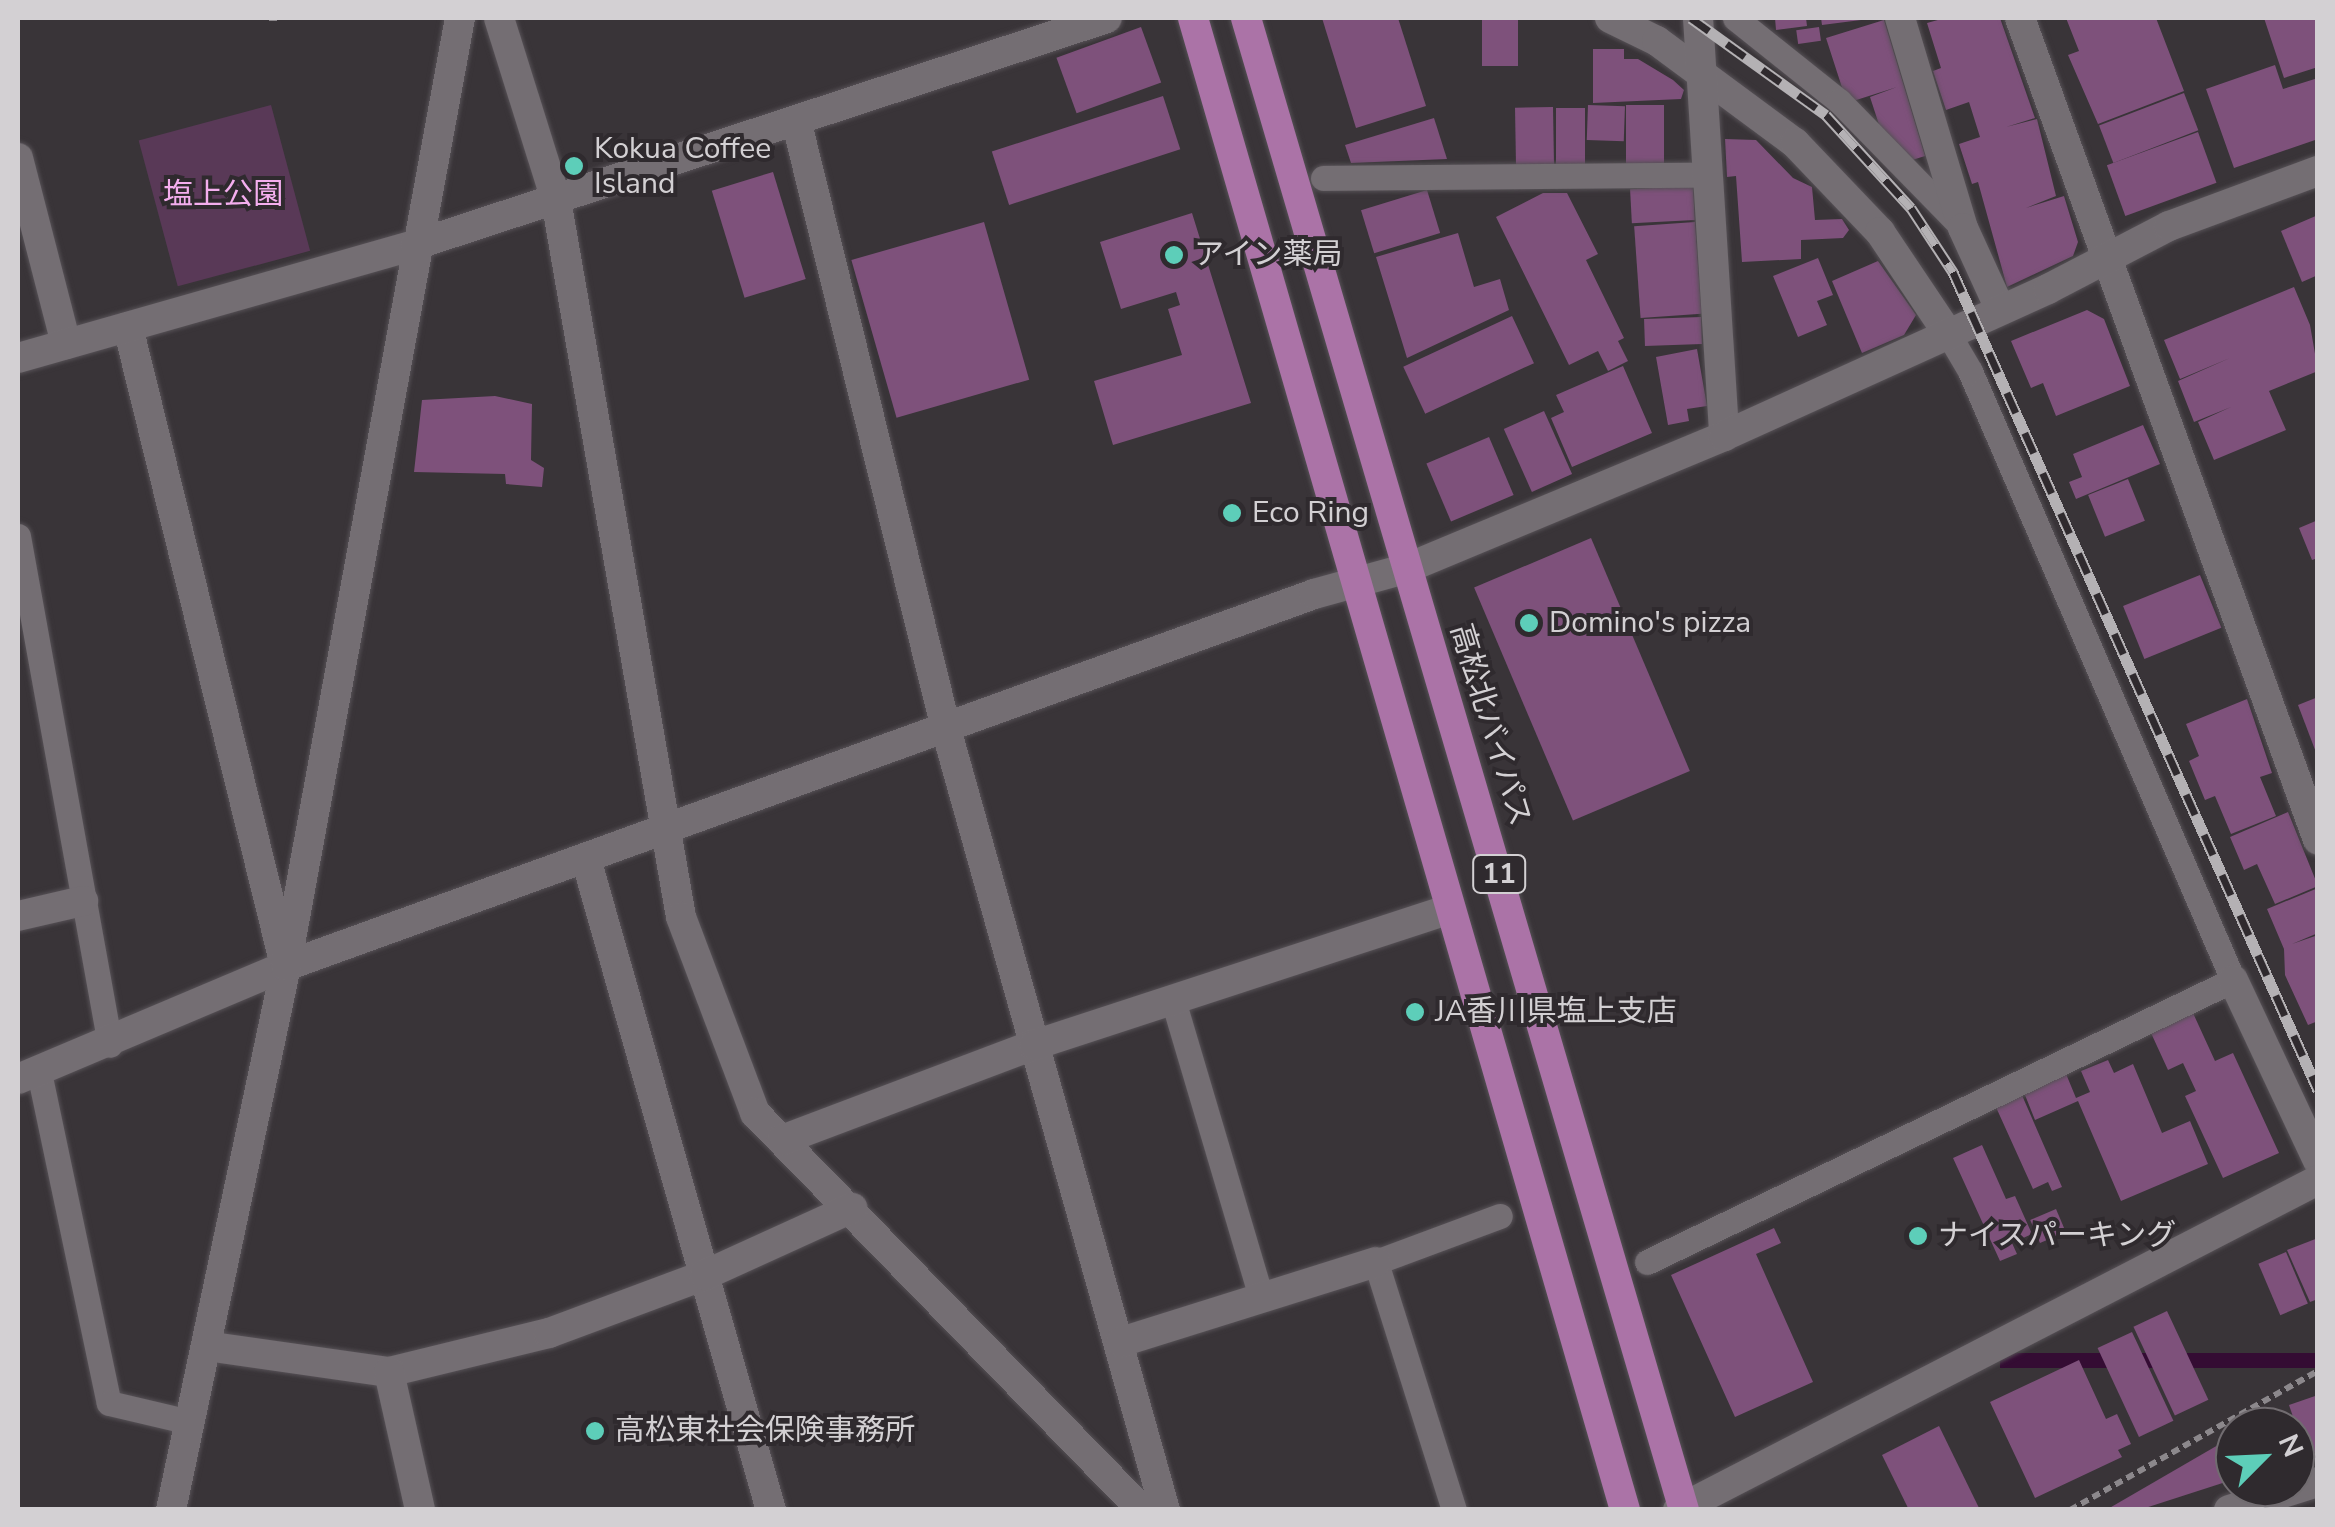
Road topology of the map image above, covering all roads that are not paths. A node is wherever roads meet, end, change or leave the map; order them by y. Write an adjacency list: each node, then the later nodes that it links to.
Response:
1 (460, 18): 19 (street)
2 (499, 18): 17 (street)
3 (1107, 18): 12 (street)
4 (1194, 18): 29 (highway, 11)
5 (1246, 18): 28 (highway, 高松北バイパス / 11)
6 (1610, 18): 11 (street)
7 (1698, 18): 11 (street)
8 (1735, 18): 18 (lane)
9 (1900, 18): 18 (street)
10 (2020, 18): 20 (street)
11 (1700, 70): 15 (street); 23 (street)
12 (796, 124): 17 (street); 30 (street)
13 (18, 158): 24 (street)
14 (2318, 171): 20 (street)
15 (1703, 176): 16 (lane); 26 (street)
16 (1323, 178)
17 (556, 200): 19 (street); 31 (street)
18 (1963, 228): 21 (street)
19 (416, 246): 22 (street); 37 (street)
20 (2102, 257): 21 (street); 32 (street)
21 (2000, 309): 23 (street)
22 (128, 327): 24 (street); 37 (street)
23 (1947, 332): 26 (street); 38 (lane)
24 (66, 344): 25 (street)
25 (18, 358)
26 (1724, 436): 28 (street)
27 (18, 536): 34 (lane)
28 (1405, 569): 29 (street); 57 (highway, 高松北バイパス / 11)
29 (1353, 584): 30 (street); 35 (highway, 11)
30 (946, 730): 31 (street); 40 (street)
31 (666, 829): 33 (street); 43 (street)
32 (2318, 840)
33 (586, 859): 37 (street); 50 (street)
34 (83, 902): 36 (street); 41 (lane)
35 (1450, 909): 39 (street); 64 (highway, 11)
36 (18, 916)
37 (286, 966): 41 (street); 53 (street)
38 (2234, 980): 44 (street); 49 (lane)
39 (1173, 1000): 40 (street); 51 (lane)
40 (1034, 1044): 43 (street); 52 (street)
41 (110, 1045): 42 (street)
42 (28, 1075): 55 (lane)
43 (782, 1140): 46 (street)
44 (2318, 1161)
45 (2318, 1180): 57 (street)
46 (852, 1208): 50 (street); 61 (street)
47 (1500, 1216): 48 (lane)
48 (1376, 1262): 51 (street); 63 (lane)
49 (1646, 1262)
50 (705, 1275): 54 (street); 60 (street)
51 (1261, 1297): 52 (street)
52 (1121, 1342): 62 (street)
53 (206, 1346): 54 (street); 55 (street)
54 (389, 1372): 59 (street)
55 (190, 1422): 58 (street)
56 (2318, 1482): 65 (street)
57 (1682, 1508)
58 (171, 1510)
59 (420, 1510)
60 (771, 1510)
61 (1142, 1510)
62 (1164, 1510)
63 (1454, 1510)
64 (1624, 1510)
65 (2229, 1510)

